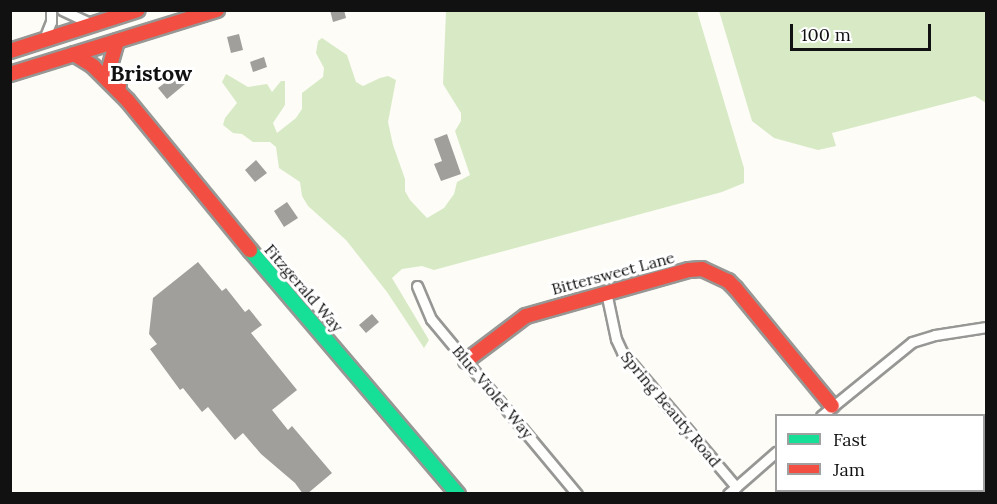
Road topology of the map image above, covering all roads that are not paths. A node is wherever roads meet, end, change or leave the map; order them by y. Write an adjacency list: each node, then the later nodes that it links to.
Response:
1 (51, 10): 6 (street)
2 (62, 10): 5 (street)
3 (138, 10): 5 (main road)
4 (218, 10): 7 (main road)
5 (92, 24): 6 (main road)
6 (44, 40): 8 (main road)
7 (117, 41): 9 (main road); 11 (main road, Fitzgerald Way)
8 (10, 51)
9 (74, 54): 10 (main road); 11 (main road, Fitzgerald Way)
10 (10, 74)
11 (128, 101): 20 (main road, Fitzgerald Way)
12 (417, 286): 15 (street, Blue Violet Way)
13 (606, 292): 15 (main road, Bittersweet Lane); 16 (main road, Bittersweet Lane); 19 (street, Spring Beauty Road)
14 (987, 327): 16 (street)
15 (466, 361): 21 (street, Blue Violet Way)
16 (832, 406): 17 (street)
17 (823, 414)
18 (775, 454): 19 (street)
19 (736, 487): 22 (street)
20 (458, 494)
21 (577, 494)
22 (728, 494)

